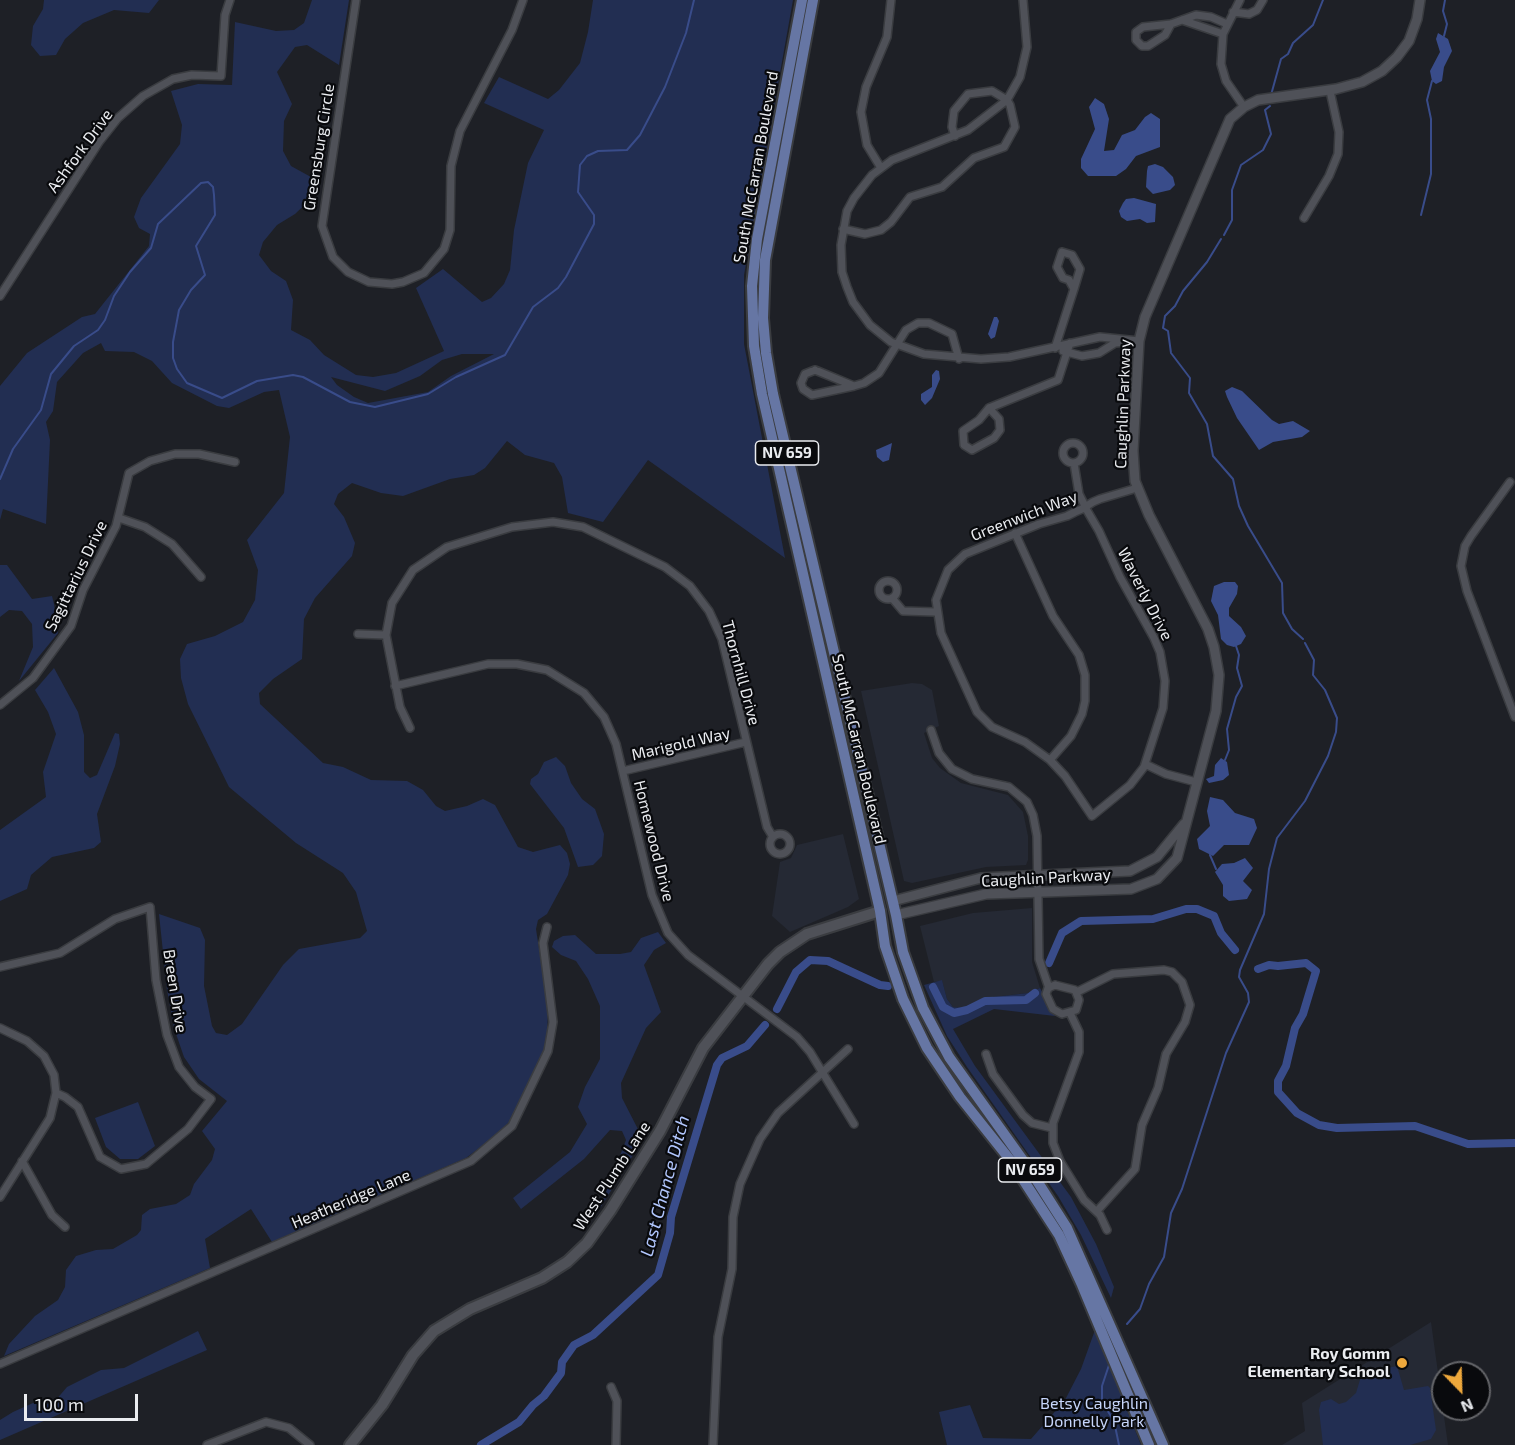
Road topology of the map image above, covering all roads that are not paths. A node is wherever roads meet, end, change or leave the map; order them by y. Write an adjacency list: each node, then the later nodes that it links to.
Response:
1 (230, 0): 24 (street, Ashfork Drive)
2 (356, 0): 3 (street, Greensburg Circle)
3 (523, 0)
4 (802, 0): 63 (main road, South McCarran Boulevard / NV 659)
5 (813, 0): 62 (main road, South McCarran Boulevard / NV 659)
6 (891, 0): 20 (street)
7 (1023, 0): 17 (street)
8 (1240, 0): 11 (street)
9 (1263, 0): 11 (street)
10 (1420, 0): 16 (street)
11 (1233, 12): 14 (street)
12 (1182, 20): 13 (street); 14 (street); 15 (street)
13 (1171, 24): 13 (street)
14 (1227, 24): 15 (street)
15 (1222, 34): 18 (street)
16 (1330, 91): 18 (street); 21 (street)
17 (1007, 100): 19 (street); 19 (street); 22 (street)
18 (1244, 106): 26 (street, Caughlin Parkway)
19 (955, 136): 20 (street)
20 (880, 168): 22 (street)
21 (1304, 218)
22 (843, 229): 28 (street)
23 (1074, 289): 23 (street); 29 (street)
24 (0, 296)
25 (1088, 339): 26 (street); 27 (street); 31 (street)
26 (1139, 341): 31 (street); 38 (street, Caughlin Parkway)
27 (1070, 343): 29 (street); 30 (street)
28 (897, 344): 32 (street); 32 (street); 33 (street)
29 (1055, 348): 30 (street); 32 (street)
30 (1067, 353): 31 (street); 34 (street)
31 (1093, 355)
32 (959, 358)
33 (854, 386): 33 (street)
34 (989, 408): 34 (street)
35 (235, 462): 40 (street, Sagittarius Drive)
36 (1074, 463): 39 (street, Waverly Drive)
37 (1509, 482): 49 (street)
38 (1137, 488): 39 (street, Greenwich Way); 56 (street, Caughlin Parkway)
39 (1085, 507): 41 (street, Greenwich Way); 54 (street, Waverly Drive)
40 (119, 518): 42 (street); 48 (street, Sagittarius Drive)
41 (1015, 533): 44 (street, Greenwich Way); 53 (street)
42 (201, 577)
43 (892, 598): 44 (street)
44 (936, 612): 53 (street, Greenwich Way)
45 (358, 634): 46 (street)
46 (386, 635): 47 (street, Thornhill Drive); 52 (street, Thornhill Drive)
47 (395, 686): 50 (street, Thornhill Drive); 55 (street, Homewood Drive)
48 (0, 705)
49 (1515, 717)
50 (410, 728)
51 (931, 730): 60 (street)
52 (746, 742): 55 (street, Marigold Way); 59 (street, Thornhill Drive)
53 (1050, 760): 57 (street, Greenwich Way)
54 (1145, 764): 56 (street); 57 (street, Waverly Drive)
55 (623, 771): 69 (street, Homewood Drive)
56 (1196, 782): 58 (street, Caughlin Parkway)
57 (1092, 816)
58 (1184, 824): 60 (street, Caughlin Parkway); 61 (street, Caughlin Parkway)
59 (772, 837)
60 (1037, 874): 61 (street); 62 (street, Caughlin Parkway)
61 (1038, 891): 64 (street, Caughlin Parkway); 67 (street)
62 (893, 901): 63 (main road, Caughlin Parkway); 64 (main road, South McCarran Boulevard / NV 659)
63 (880, 911): 64 (main road, Caughlin Parkway); 69 (main road, West Plumb Lane); 90 (main road, South McCarran Boulevard / NV 659)
64 (896, 915): 91 (main road, South McCarran Boulevard / NV 659)
65 (547, 927): 83 (street, Heatheridge Lane)
66 (0, 967): 75 (street, Breen Drive)
67 (1050, 988): 68 (street); 70 (street)
68 (1077, 992): 70 (street); 80 (street)
69 (742, 996): 74 (street, Homewood Drive); 87 (main road, West Plumb Lane)
70 (1070, 1013): 77 (street)
71 (0, 1028): 75 (street)
72 (848, 1049): 74 (street)
73 (986, 1054): 77 (street)
74 (823, 1072): 76 (street, Homewood Drive); 89 (street)
75 (56, 1093): 78 (street)
76 (854, 1124)
77 (1052, 1128): 80 (street)
78 (22, 1161): 79 (street); 81 (street)
79 (0, 1197)
80 (1097, 1211): 82 (street)
81 (65, 1227)
82 (1107, 1230)
83 (0, 1364)
84 (611, 1387): 88 (street)
85 (207, 1445): 86 (street)
86 (310, 1445)
87 (350, 1445)
88 (616, 1445)
89 (713, 1445)
90 (1149, 1445)
91 (1163, 1445)

